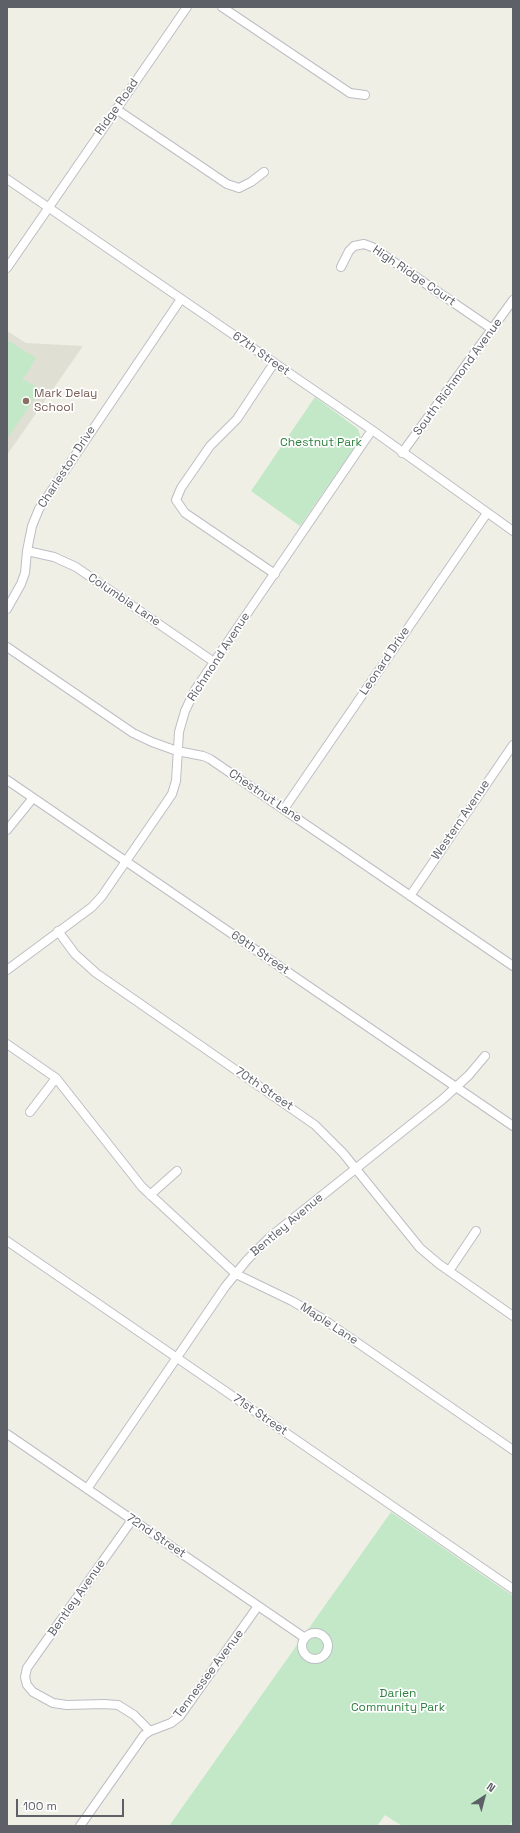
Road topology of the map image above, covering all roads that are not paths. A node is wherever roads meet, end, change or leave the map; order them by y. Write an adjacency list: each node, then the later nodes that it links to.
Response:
1 (187, 7): 4 (street, Ridge Road)
2 (222, 7): 3 (street)
3 (365, 96)
4 (116, 109): 5 (street); 7 (street, Ridge Road)
5 (264, 172)
6 (7, 180): 7 (street, 67th Street)
7 (48, 208): 9 (street, Ridge Road); 10 (street, 67th Street)
8 (341, 267): 12 (street, High Ridge Court)
9 (7, 268)
10 (181, 299): 13 (street, 67th Street); 18 (street, Charleston Drive)
11 (513, 300): 12 (street, South Richmond Avenue)
12 (492, 329): 15 (street, South Richmond Avenue)
13 (274, 363): 14 (street, 67th Street); 19 (street)
14 (372, 430): 15 (street, 67th Street); 19 (street, Richmond Avenue)
15 (402, 453): 16 (street, 67th Street)
16 (487, 513): 17 (street, 67th Street); 27 (street, Leonard Drive)
17 (513, 531)
18 (27, 551): 20 (street, Charleston Drive); 22 (street, Columbia Lane)
19 (274, 574): 22 (street, Richmond Avenue)
20 (7, 608)
21 (7, 647): 24 (street, Chestnut Lane)
22 (214, 662): 24 (street, Richmond Avenue)
23 (513, 745): 30 (street, Western Avenue)
24 (177, 751): 27 (street, Chestnut Lane); 29 (street, Richmond Avenue)
25 (7, 780): 26 (street, 69th Street)
26 (34, 798): 28 (street); 29 (street, 69th Street)
27 (284, 809): 30 (street, Chestnut Lane)
28 (7, 830)
29 (126, 861): 31 (street, Richmond Avenue); 37 (street, 69th Street)
30 (410, 896): 32 (street, Chestnut Lane)
31 (58, 931): 33 (street, Richmond Avenue); 40 (street, 70th Street)
32 (513, 966)
33 (7, 970)
34 (7, 1044): 36 (street, Maple Lane)
35 (485, 1056): 37 (street, Bentley Avenue)
36 (56, 1078): 38 (street); 42 (street, Maple Lane)
37 (456, 1087): 39 (street, 69th Street); 40 (street, Bentley Avenue)
38 (30, 1112)
39 (513, 1126)
40 (356, 1168): 45 (street, 70th Street); 46 (street, Bentley Avenue)
41 (177, 1171): 42 (street)
42 (150, 1195): 46 (street, Maple Lane)
43 (476, 1230): 45 (street)
44 (7, 1242): 48 (street, 71st Street)
45 (449, 1271): 47 (street, 70th Street)
46 (236, 1274): 48 (street, Bentley Avenue); 50 (street, Maple Lane)
47 (513, 1316)
48 (177, 1358): 51 (street, Bentley Avenue); 53 (street, 71st Street)
49 (7, 1434): 51 (street, 72nd Street)
50 (513, 1450)
51 (87, 1489): 52 (street, 72nd Street)
52 (132, 1520): 54 (street, 72nd Street); 56 (street, Bentley Avenue)
53 (513, 1589)
54 (258, 1606): 55 (street, 72nd Street); 56 (street, Tennessee Avenue)
55 (305, 1638)
56 (150, 1731): 57 (street, Tennessee Avenue)
57 (80, 1826)

